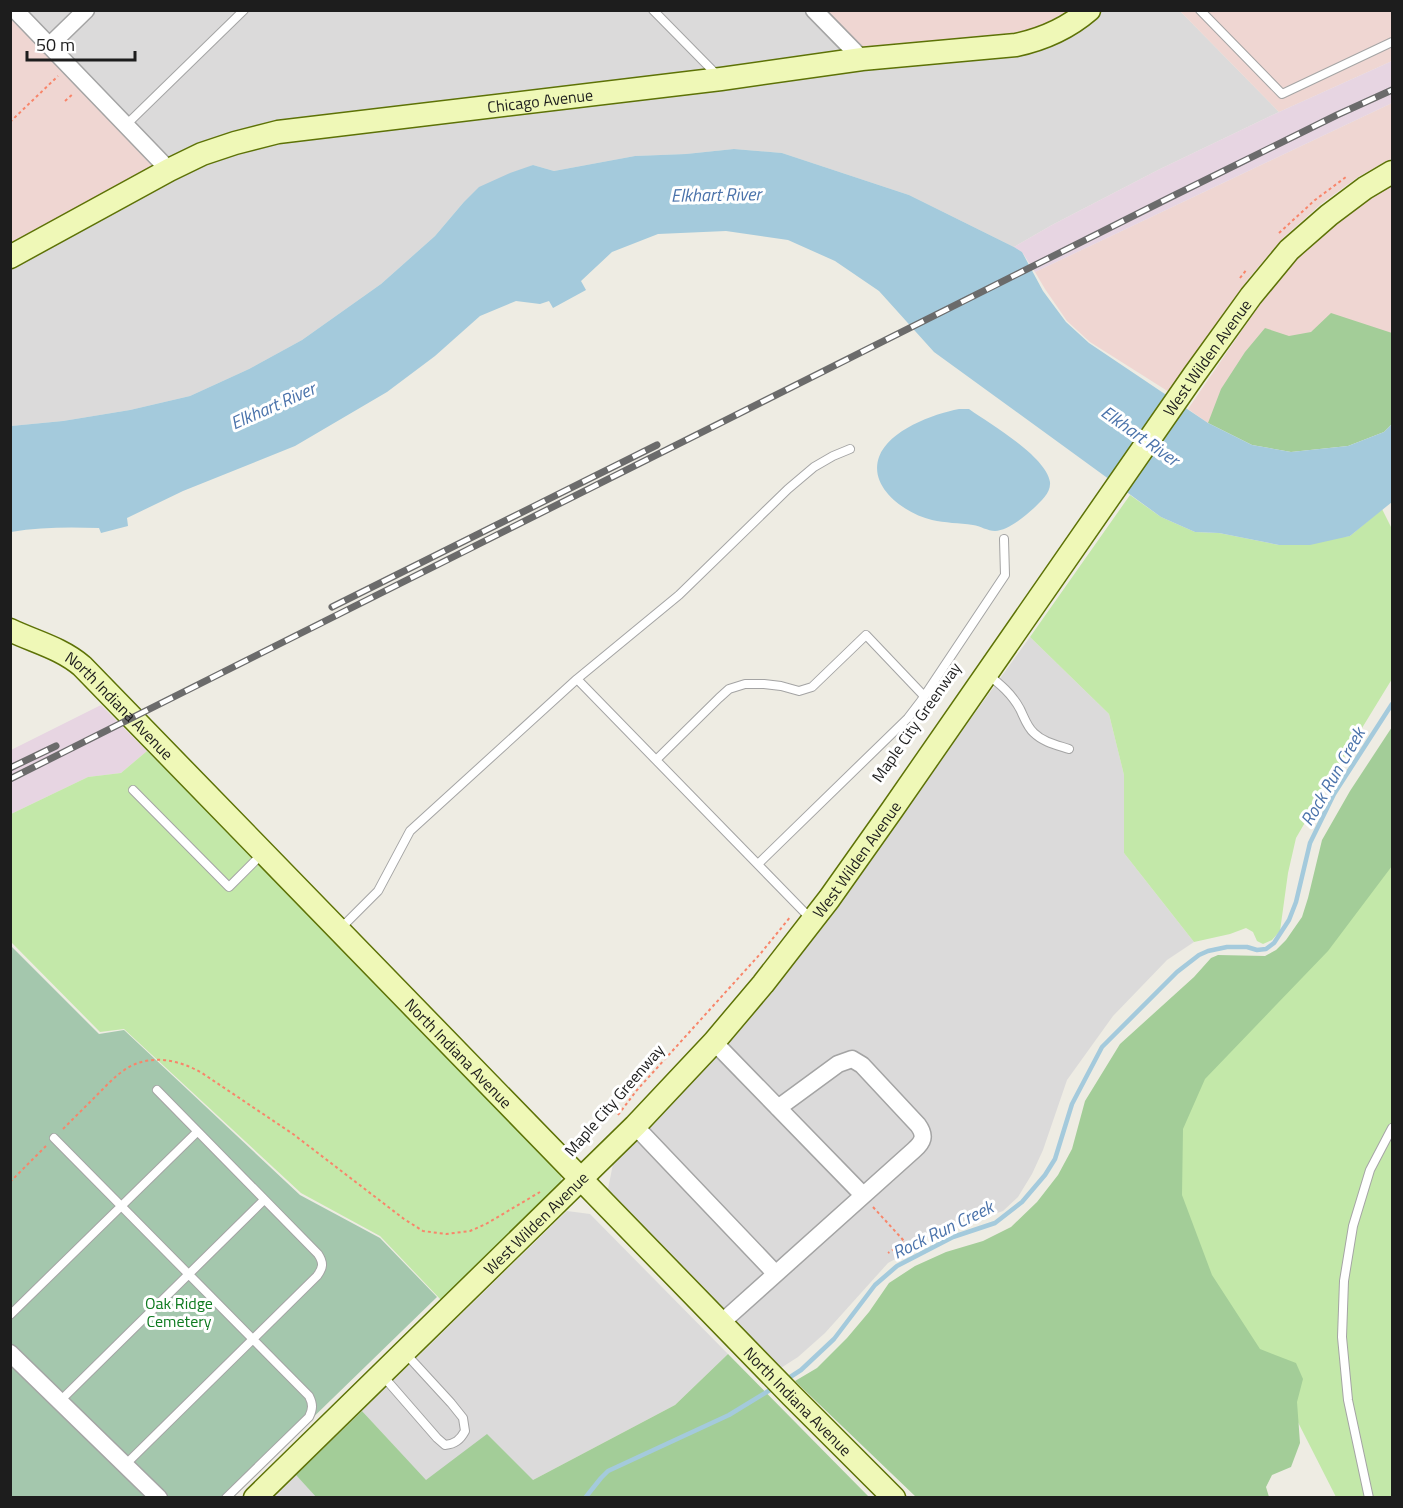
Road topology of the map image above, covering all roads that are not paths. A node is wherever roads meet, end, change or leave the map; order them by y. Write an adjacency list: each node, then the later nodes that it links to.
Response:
1 (15, 10): 9 (street)
2 (86, 10): 9 (street)
3 (244, 10): 12 (lane)
4 (653, 10): 11 (lane)
5 (814, 10): 10 (street)
6 (1089, 10): 10 (street, Chicago Avenue)
7 (1200, 10): 8 (lane)
8 (1392, 42)
9 (49, 46): 12 (street)
10 (862, 59): 11 (street, Chicago Avenue)
11 (721, 79): 13 (street, Chicago Avenue)
12 (126, 125): 13 (street)
13 (169, 170): 15 (street, Chicago Avenue)
14 (1392, 172): 19 (street, West Wilden Avenue)
15 (10, 257)
16 (850, 449): 20 (lane)
17 (1004, 539): 21 (lane)
18 (10, 630): 25 (street, North Indiana Avenue)
19 (987, 674): 22 (lane); 27 (street, West Wilden Avenue)
20 (577, 680): 23 (lane); 28 (lane)
21 (924, 696): 23 (lane); 26 (lane)
22 (1069, 749)
23 (656, 760): 26 (lane)
24 (133, 790): 25 (lane)
25 (263, 853): 28 (street, North Indiana Avenue)
26 (758, 864): 27 (lane)
27 (806, 913): 29 (street, West Wilden Avenue)
28 (338, 931): 36 (street, North Indiana Avenue)
29 (714, 1042): 31 (street); 32 (street, West Wilden Avenue)
30 (157, 1090): 34 (lane)
31 (778, 1108): 37 (street); 37 (street)
32 (635, 1126): 36 (street, West Wilden Avenue); 40 (street)
33 (1392, 1128): 54 (lane)
34 (197, 1132): 38 (lane); 39 (lane)
35 (54, 1138): 39 (lane)
36 (580, 1179): 43 (street, North Indiana Avenue); 45 (street, West Wilden Avenue)
37 (863, 1196): 40 (street)
38 (264, 1200): 41 (lane); 44 (lane)
39 (121, 1206): 41 (lane); 42 (lane)
40 (775, 1273): 43 (street)
41 (189, 1275): 44 (lane); 48 (lane)
42 (10, 1315)
43 (721, 1323): 53 (street, North Indiana Avenue)
44 (253, 1340): 49 (lane); 51 (lane)
45 (404, 1351): 47 (street, West Wilden Avenue); 47 (lane)
46 (10, 1353): 48 (street)
47 (381, 1373): 52 (street, West Wilden Avenue)
48 (60, 1401): 49 (street)
49 (125, 1465): 50 (street)
50 (159, 1497)
51 (226, 1497)
52 (255, 1497)
53 (894, 1497)
54 (1369, 1497)

